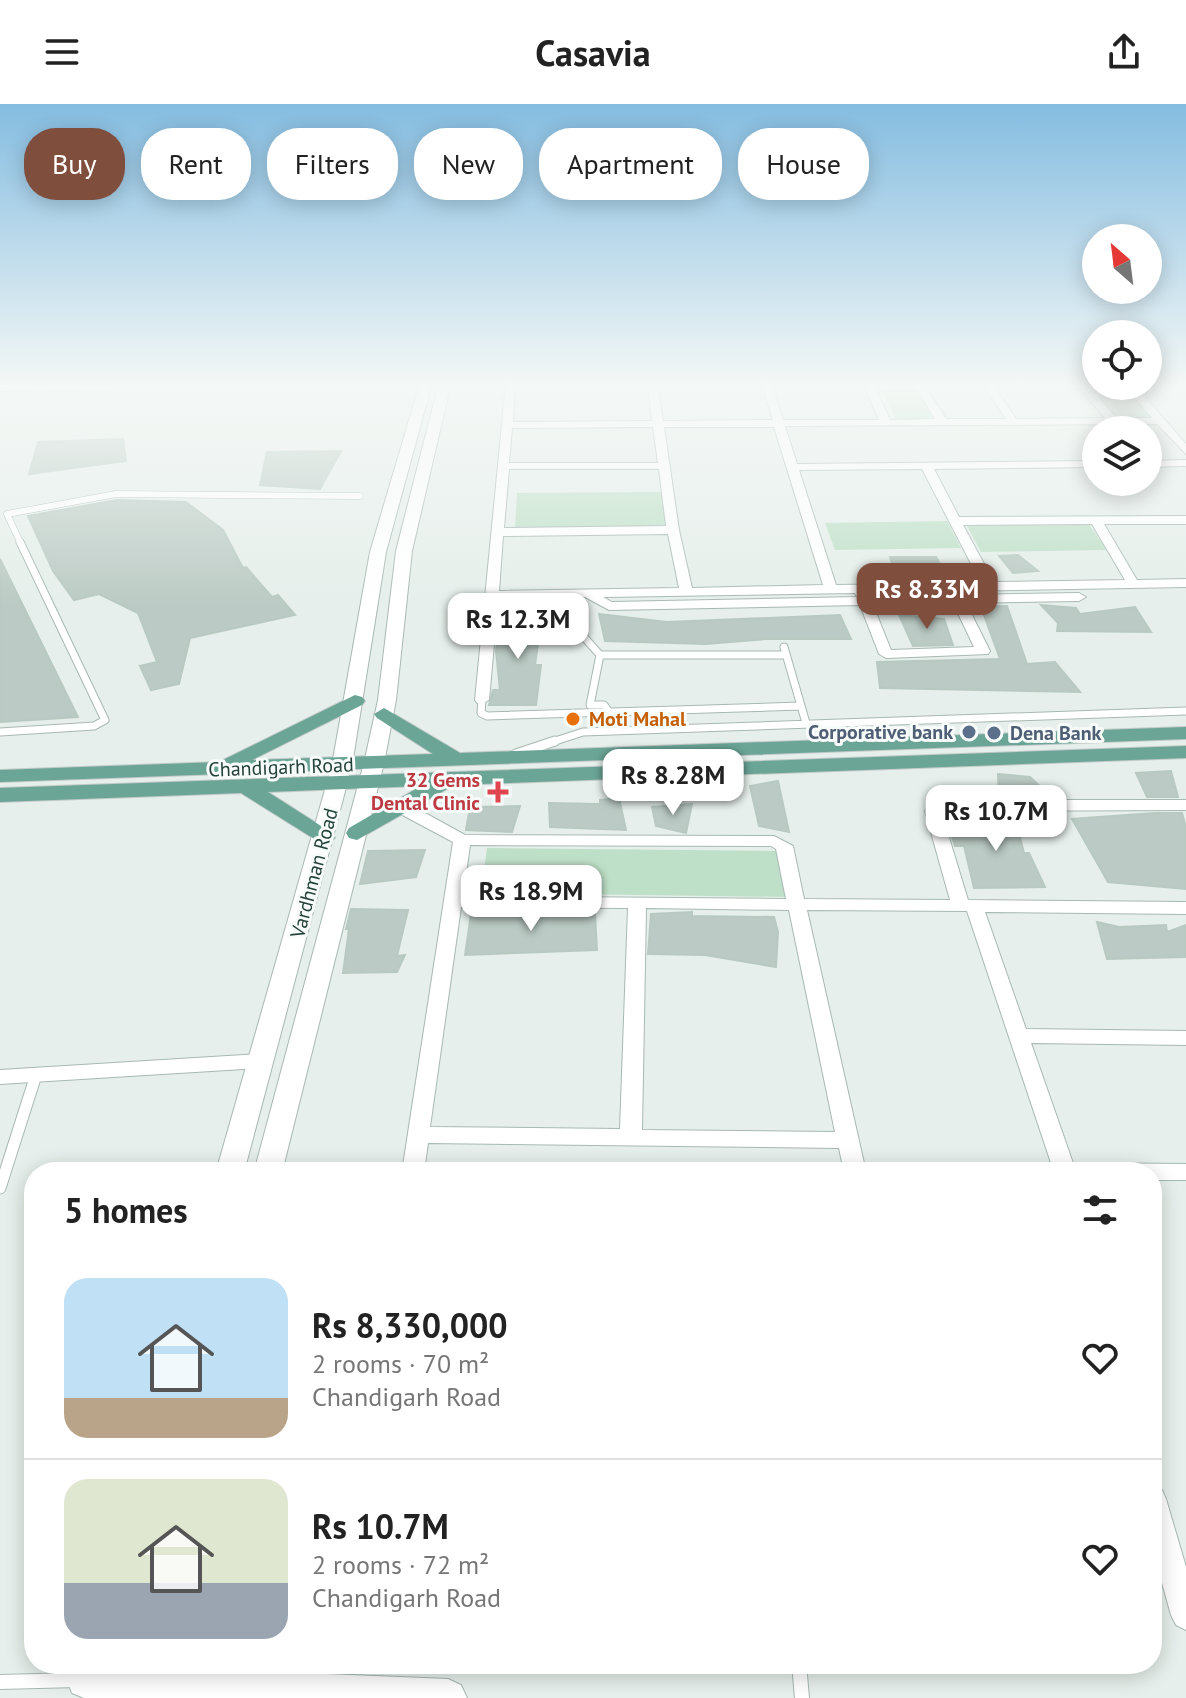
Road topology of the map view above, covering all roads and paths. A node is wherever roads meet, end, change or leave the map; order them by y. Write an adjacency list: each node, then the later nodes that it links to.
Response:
1 (405, 457): 31 (street, Vardhman Road)
2 (427, 457): 35 (street, Vardhman Road)
3 (505, 457): 10 (street)
4 (663, 457): 11 (street)
5 (788, 457): 12 (street)
6 (1186, 463): 8 (street)
7 (1082, 464): 9 (street)
8 (1162, 464)
9 (926, 465): 12 (street); 15 (street)
10 (504, 466): 11 (street); 18 (street)
11 (664, 466): 17 (street)
12 (791, 467): 22 (street)
13 (360, 496): 38 (lane)
14 (1186, 520): 16 (street)
15 (959, 521): 16 (street); 21 (street)
16 (1096, 521): 20 (street)
17 (673, 530): 18 (street); 23 (street)
18 (499, 532): 26 (street)
19 (1186, 583): 20 (street)
20 (1134, 585): 21 (street)
21 (989, 586): 24 (street)
22 (831, 589): 23 (street); 27 (street)
23 (686, 592): 25 (street)
24 (954, 593): 27 (street); 27 (street); 28 (street)
25 (583, 594): 26 (street); 27 (street); 29 (lane)
26 (493, 595): 30 (street)
27 (862, 595)
28 (1186, 595)
29 (600, 655): 32 (lane); 34 (lane)
30 (482, 700): 34 (lane)
31 (355, 701): 43 (main road); 45 (street, Vardhman Road)
32 (801, 706): 34 (lane); 36 (lane)
33 (1186, 711): 36 (lane)
34 (609, 712): 37 (lane)
35 (384, 714): 42 (main road); 44 (street, Vardhman Road)
36 (806, 723): 37 (lane)
37 (607, 731): 41 (lane)
38 (0, 732)
39 (1186, 733): 41 (main road, Chandigarh Road)
40 (1186, 752): 42 (main road, Chandigarh Road)
41 (510, 757): 42 (main road, Chandigarh Road)
42 (453, 768): 44 (main road, Chandigarh Road); 50 (main road)
43 (218, 770): 45 (main road, Chandigarh Road); 46 (main road, Chandigarh Road)
44 (372, 772): 45 (main road, Chandigarh Road); 51 (street, Vardhman Road)
45 (340, 774): 47 (main road, Chandigarh Road); 52 (street, Vardhman Road)
46 (0, 776)
47 (245, 786): 48 (main road, Chandigarh Road); 52 (main road)
48 (0, 795)
49 (1186, 805): 56 (street)
50 (401, 807): 51 (main road); 53 (street)
51 (357, 833): 68 (street, Vardhman Road)
52 (324, 838): 61 (street, Vardhman Road)
53 (462, 840): 54 (street); 57 (street)
54 (453, 901): 55 (street); 64 (street)
55 (637, 905): 57 (street); 65 (street)
56 (967, 905): 57 (street); 58 (street); 59 (street)
57 (797, 907): 66 (street)
58 (1186, 908)
59 (1020, 1036): 60 (street); 71 (street)
60 (1186, 1038)
61 (262, 1061): 62 (street); 67 (street, Vardhman Road)
62 (36, 1075): 63 (street); 74 (lane)
63 (0, 1077)
64 (419, 1135): 65 (street); 69 (street)
65 (631, 1139): 66 (street)
66 (849, 1140): 70 (street)
67 (233, 1162)
68 (271, 1162)
69 (415, 1162)
70 (853, 1162)
71 (1062, 1162)
72 (1162, 1172): 73 (street)
73 (1186, 1172)
74 (0, 1188)
75 (1162, 1533): 76 (street)
76 (1186, 1615)
77 (800, 1674): 82 (lane)
78 (85, 1681): 79 (street); 80 (lane)
79 (132, 1681): 81 (street)
80 (0, 1682)
81 (448, 1698)
82 (802, 1698)

